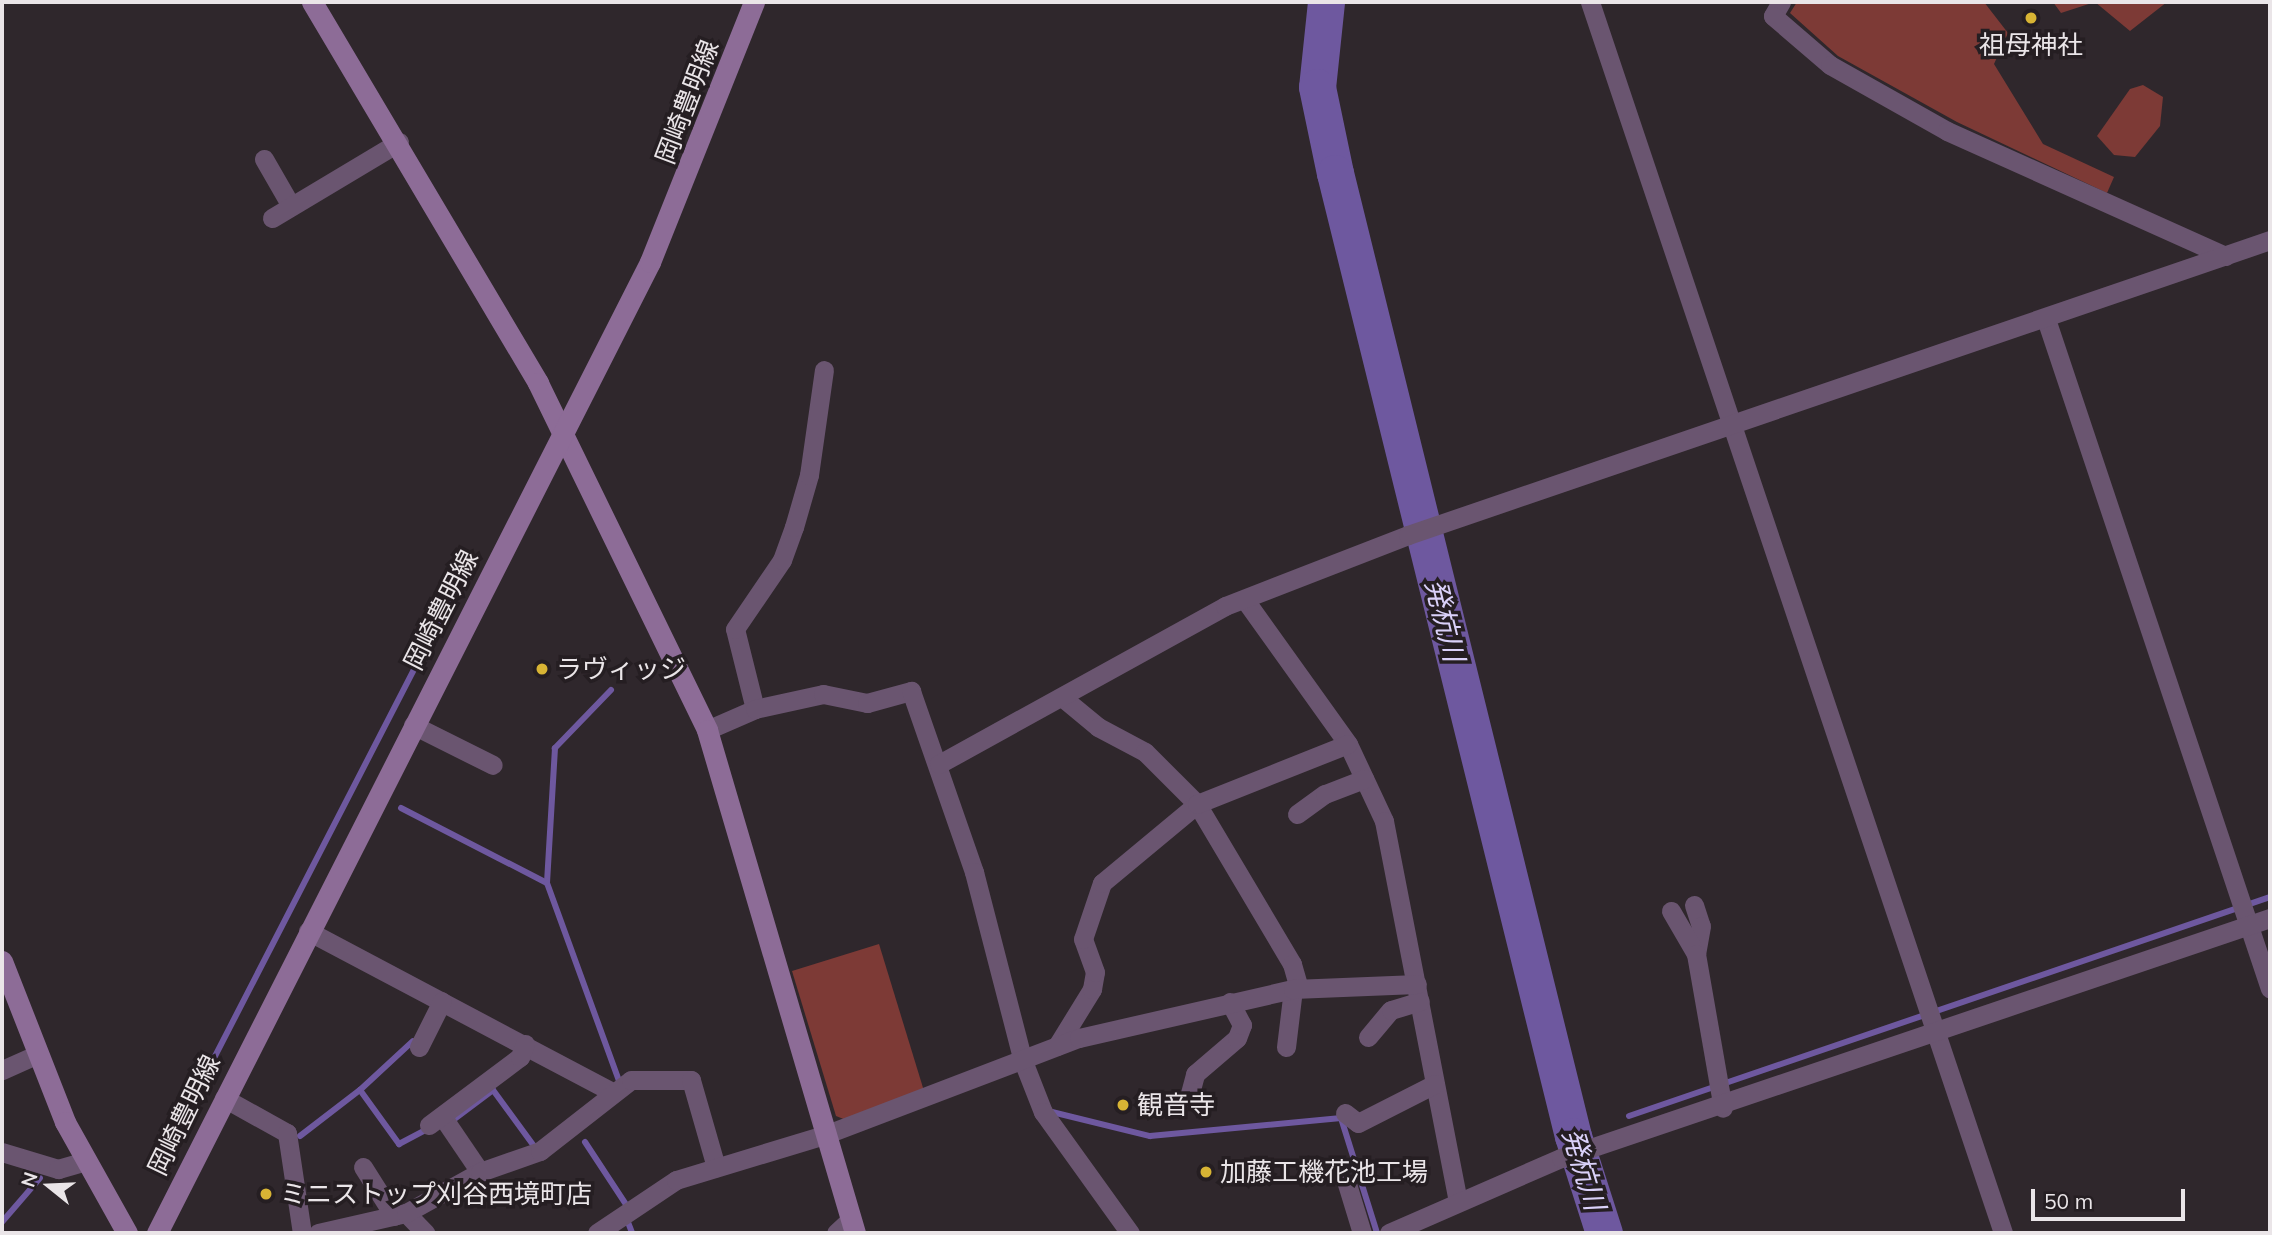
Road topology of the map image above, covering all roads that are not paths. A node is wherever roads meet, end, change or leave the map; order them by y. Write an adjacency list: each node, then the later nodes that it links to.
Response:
1 (312, 2): 5 (street)
2 (754, 2): 14 (street, 岡崎豊明線)
3 (1590, 2): 13 (street)
4 (1782, 2): 10 (street)
5 (399, 142): 7 (street); 14 (street)
6 (264, 159): 7 (street)
7 (291, 206): 8 (street)
8 (272, 218)
9 (2270, 240): 10 (street)
10 (2225, 256): 11 (street)
11 (2046, 319): 13 (street); 29 (street)
12 (824, 370): 17 (street)
13 (1727, 425): 15 (street); 38 (street)
14 (563, 430): 18 (street, 岡崎豊明線); 19 (street)
15 (1245, 600): 16 (street); 20 (street)
16 (1063, 698): 21 (street); 24 (street)
17 (755, 709): 19 (street); 21 (street)
18 (413, 725): 22 (street); 30 (street, 岡崎豊明線)
19 (707, 730): 53 (street)
20 (1348, 744): 23 (street); 24 (street)
21 (939, 764): 45 (street)
22 (493, 765)
23 (1364, 779): 25 (street); 35 (street)
24 (1197, 804): 33 (street); 41 (street)
25 (1297, 814)
26 (1694, 905): 31 (street)
27 (1671, 911): 31 (street)
28 (2270, 918): 29 (street)
29 (2248, 922): 34 (street); 38 (street)
30 (308, 931): 36 (street); 50 (street, 岡崎豊明線)
31 (1696, 954): 48 (street)
32 (2, 961): 44 (street)
33 (1296, 988): 35 (street); 37 (street); 43 (street)
34 (2270, 989)
35 (1418, 992): 39 (street); 47 (street)
36 (442, 1001): 40 (street); 42 (street)
37 (1230, 1002): 41 (street); 51 (street)
38 (1934, 1029): 48 (street); 73 (street)
39 (1367, 1037)
40 (525, 1044): 49 (street); 58 (street)
41 (1057, 1046): 45 (street)
42 (419, 1047)
43 (1286, 1047)
44 (35, 1055): 46 (street); 55 (street)
45 (1023, 1062): 53 (street); 70 (street)
46 (2, 1070)
47 (1435, 1084): 52 (street); 60 (street)
48 (1719, 1091): 60 (street)
49 (612, 1092): 57 (street); 58 (street)
50 (224, 1097): 65 (street, 岡崎豊明線); 66 (street)
51 (1189, 1097)
52 (1345, 1113)
53 (827, 1134): 57 (street); 63 (street)
54 (2, 1152): 55 (street)
55 (86, 1161): 64 (street)
56 (363, 1167): 61 (street)
57 (716, 1167): 62 (street)
58 (480, 1172): 61 (street)
59 (1347, 1184): 71 (street)
60 (1458, 1200): 72 (street)
61 (400, 1214): 67 (street); 68 (street)
62 (613, 1223): 69 (street)
63 (848, 1229)
64 (127, 1233)
65 (157, 1233)
66 (302, 1233)
67 (318, 1233)
68 (425, 1233)
69 (597, 1233)
70 (1130, 1233)
71 (1362, 1233)
72 (1389, 1233)
73 (2003, 1233)

